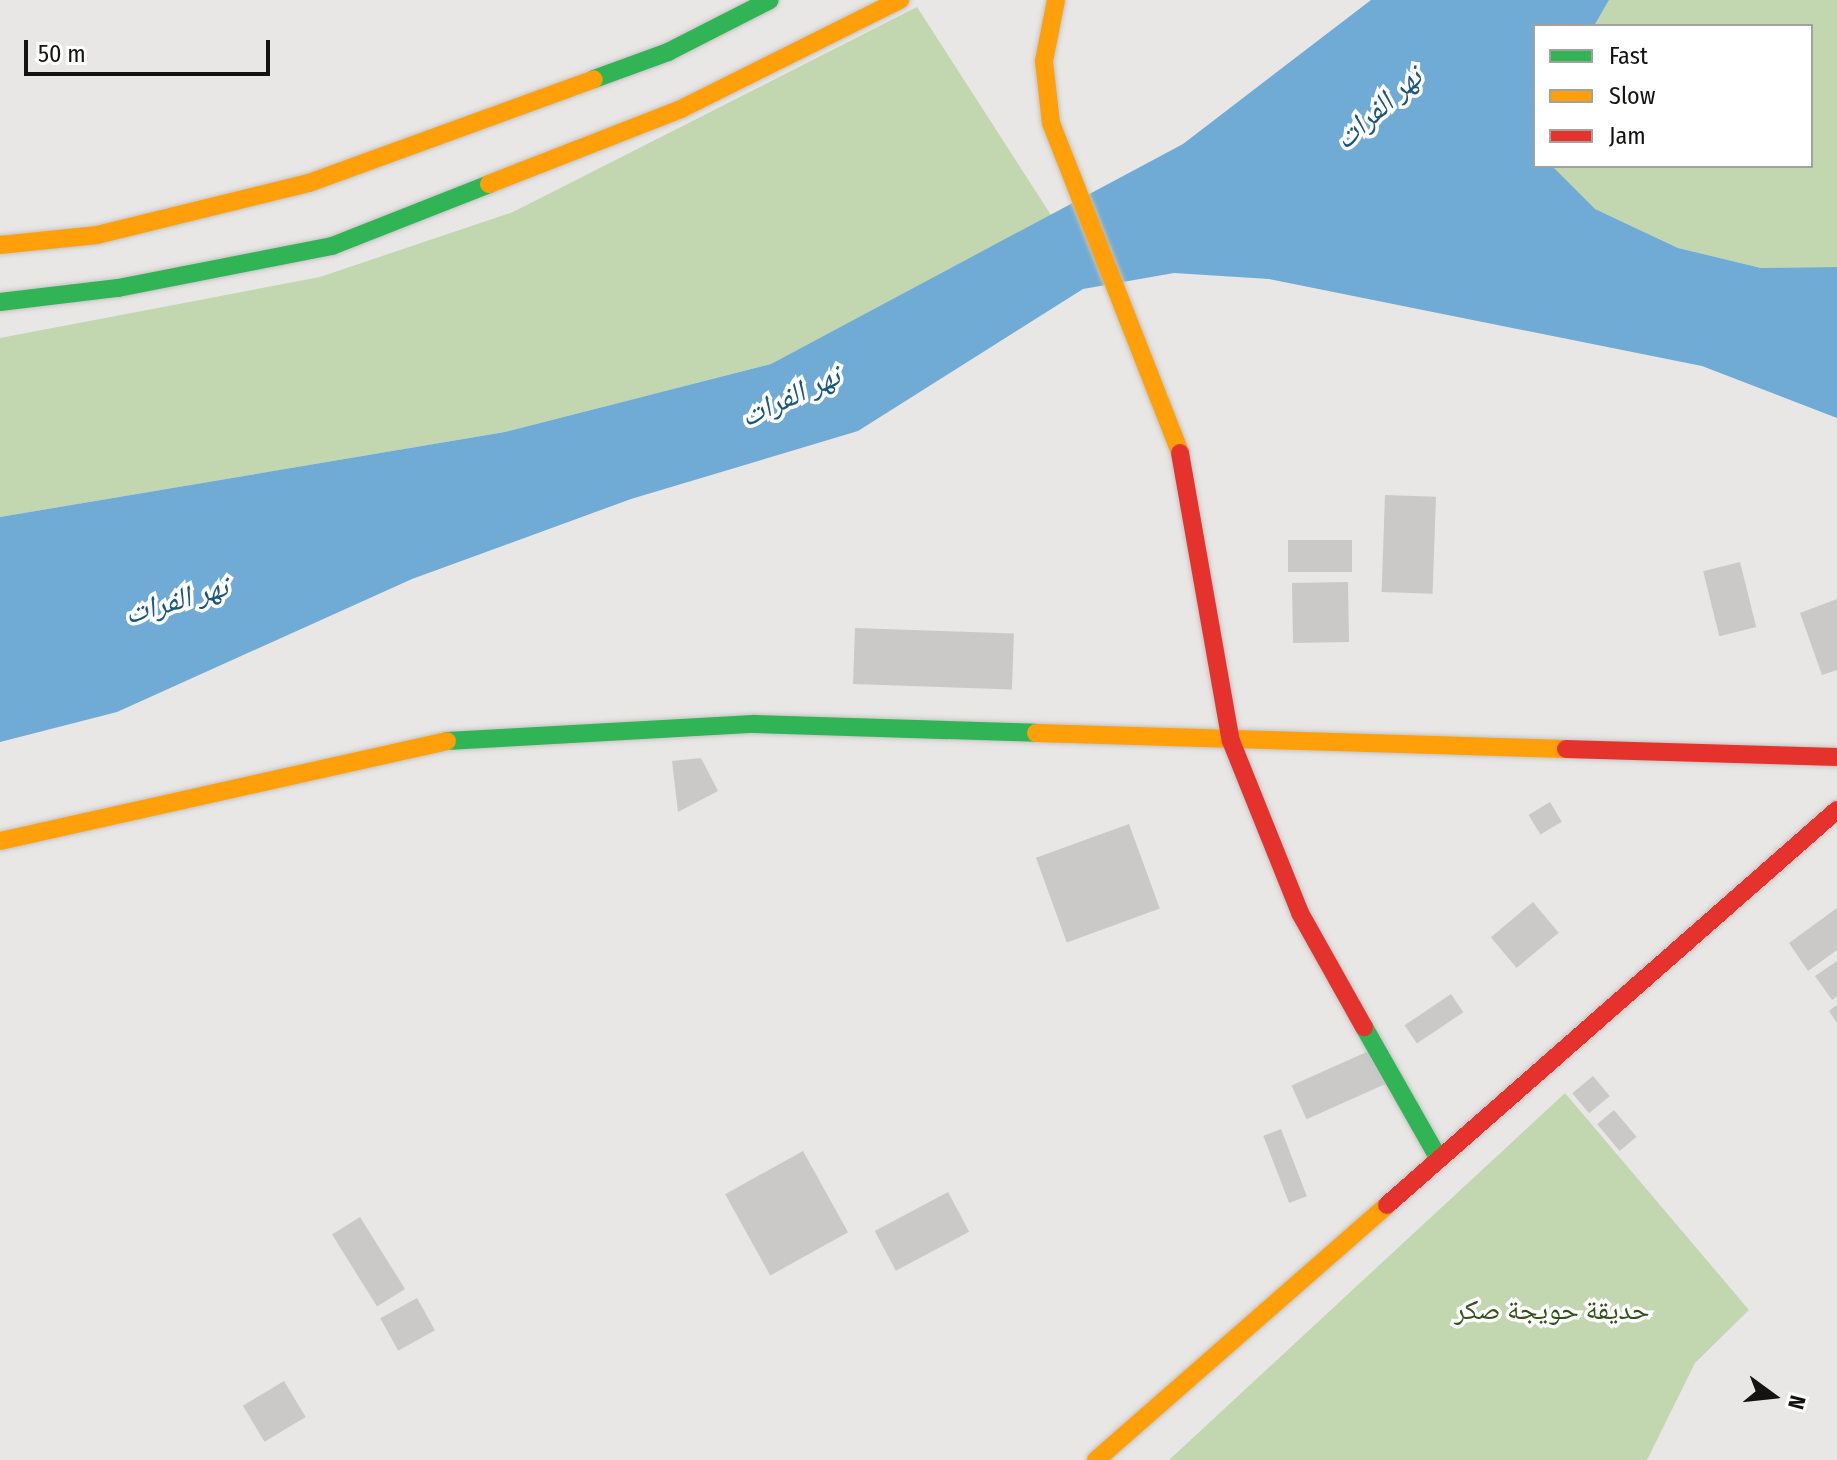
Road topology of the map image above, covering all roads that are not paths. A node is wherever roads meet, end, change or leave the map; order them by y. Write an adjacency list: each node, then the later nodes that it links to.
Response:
1 (770, 0): 4 (street)
2 (900, 0): 5 (street)
3 (1056, 0): 6 (street)
4 (0, 245)
5 (0, 302)
6 (1231, 741): 7 (street); 9 (street); 10 (street)
7 (1837, 757)
8 (1837, 810): 10 (street)
9 (0, 841)
10 (1439, 1159): 11 (street)
11 (1096, 1460)

